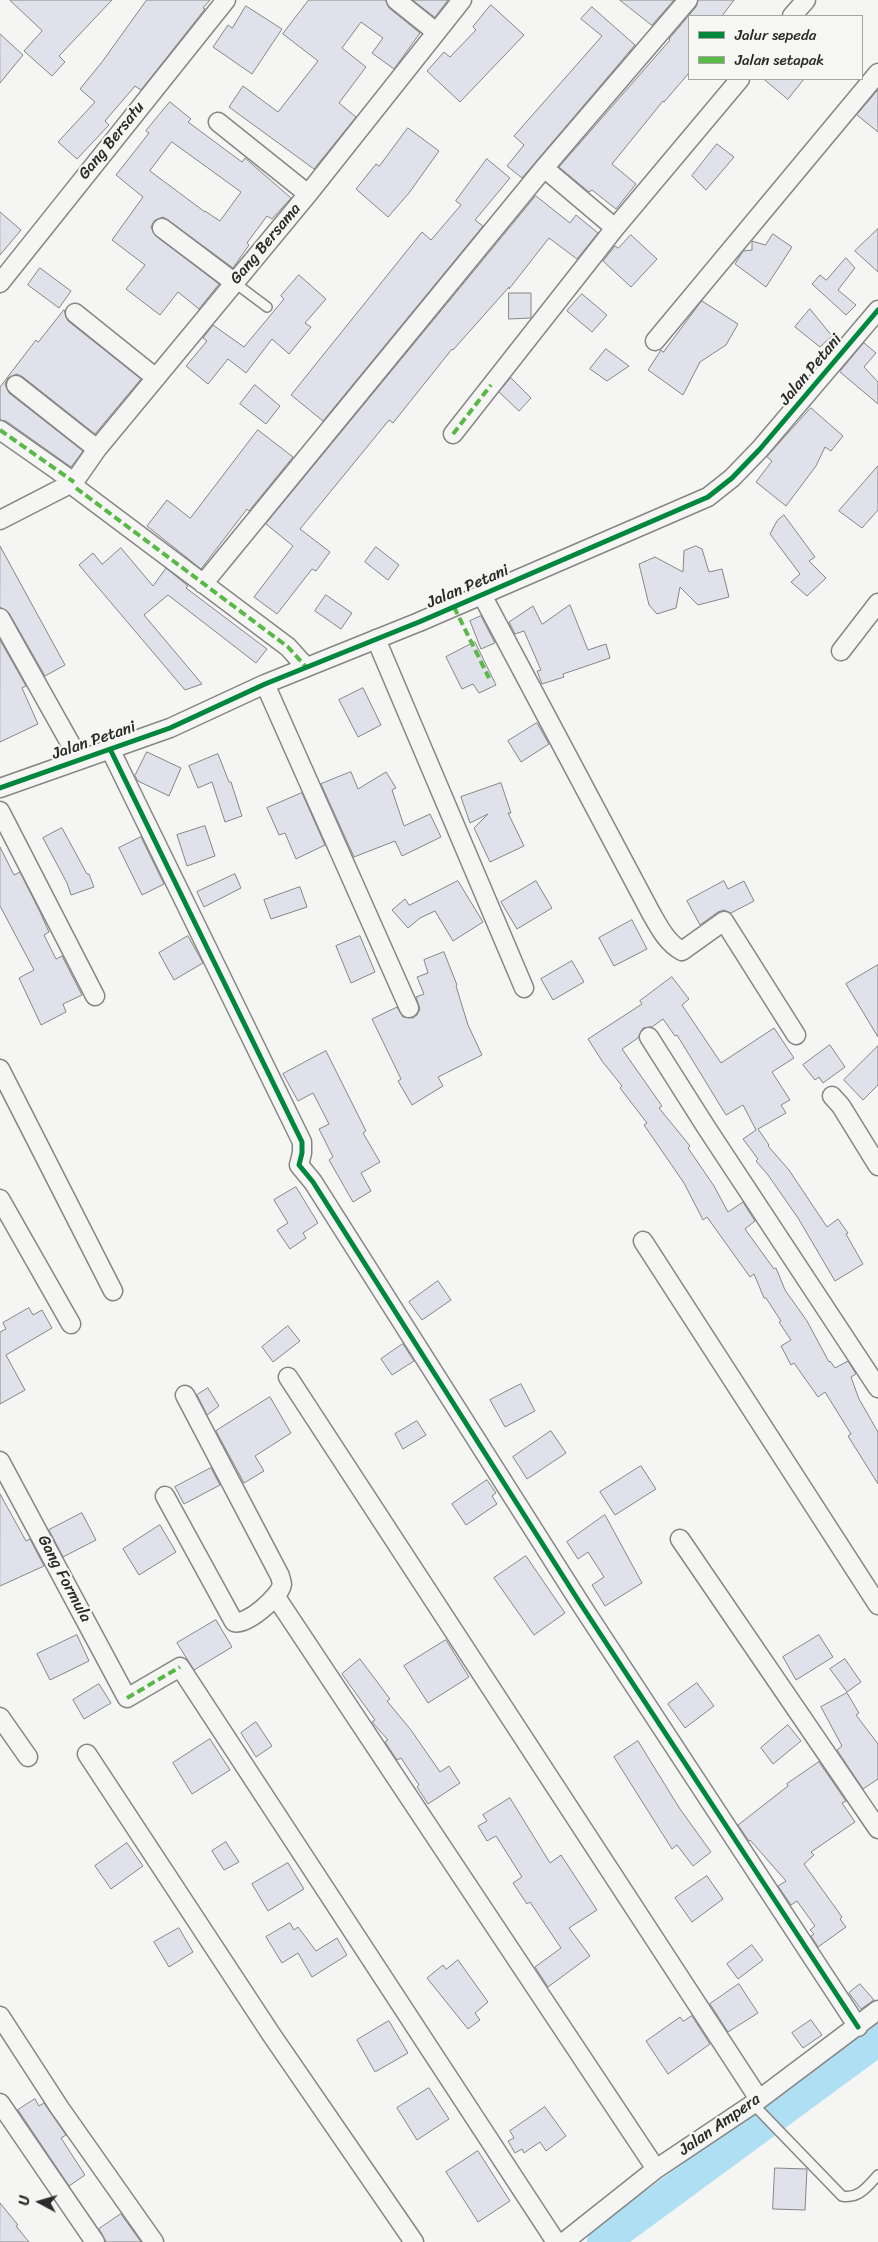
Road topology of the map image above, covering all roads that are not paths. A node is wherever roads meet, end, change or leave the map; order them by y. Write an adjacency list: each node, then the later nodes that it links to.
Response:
1 (226, 0): 15 (street, Gang Bersatu)
2 (396, 0): 7 (street)
3 (462, 0): 7 (street, Gang Bersama)
4 (688, 0): 11 (street)
5 (806, 0): 6 (street)
6 (793, 15)
7 (436, 32): 12 (street, Gang Bersama)
8 (878, 73): 20 (street)
9 (739, 80): 14 (street)
10 (218, 122): 12 (street)
11 (544, 168): 14 (street); 28 (street)
12 (308, 194): 16 (street, Gang Bersama)
13 (162, 228): 16 (street)
14 (615, 228): 24 (street)
15 (0, 283)
16 (235, 283): 17 (lane); 21 (street, Gang Bersama)
17 (267, 307)
18 (878, 310): 29 (street, Jalan Petani)
19 (75, 313): 21 (street)
20 (655, 341)
21 (156, 378): 25 (street, Gang Bersama)
22 (16, 385): 25 (street)
23 (0, 430): 26 (street)
24 (454, 434)
25 (97, 449): 26 (street, Gang Bersama)
26 (75, 485): 27 (street); 28 (street)
27 (0, 520)
28 (203, 584): 34 (street)
29 (482, 595): 32 (street, Jalan Petani); 43 (street)
30 (878, 603): 33 (street)
31 (0, 618): 37 (street)
32 (376, 639): 34 (street, Jalan Petani); 40 (street)
33 (841, 650)
34 (297, 657): 35 (street, Jalan Petani)
35 (265, 684): 36 (street, Jalan Petani); 42 (street)
36 (110, 749): 37 (street, Jalan Petani); 66 (street)
37 (79, 759): 38 (street, Jalan Petani)
38 (0, 788)
39 (0, 811): 41 (street)
40 (524, 988)
41 (95, 996)
42 (409, 1008)
43 (796, 1035)
44 (649, 1037): 53 (street)
45 (0, 1069): 50 (street)
46 (832, 1096): 47 (street)
47 (878, 1166)
48 (0, 1199): 51 (street)
49 (643, 1241): 59 (street)
50 (113, 1291)
51 (71, 1324)
52 (288, 1377): 68 (street)
53 (878, 1388)
54 (186, 1395): 58 (street)
55 (0, 1461): 74 (street, Gang Formula)
56 (165, 1496): 58 (street)
57 (680, 1539): 63 (street)
58 (276, 1597): 69 (street)
59 (878, 1605)
60 (0, 1717): 62 (street)
61 (87, 1754): 73 (street)
62 (28, 1757)
63 (878, 1829)
64 (877, 2014): 66 (street, Jalan Ampera)
65 (0, 2016): 72 (street)
66 (858, 2026): 68 (street, Jalan Ampera)
67 (0, 2103): 71 (street)
68 (757, 2105): 69 (street, Jalan Ampera); 70 (lane)
69 (656, 2170): 75 (street, Jalan Ampera)
70 (878, 2175)
71 (94, 2242)
72 (154, 2242)
73 (414, 2242)
74 (556, 2242)
75 (564, 2242)

